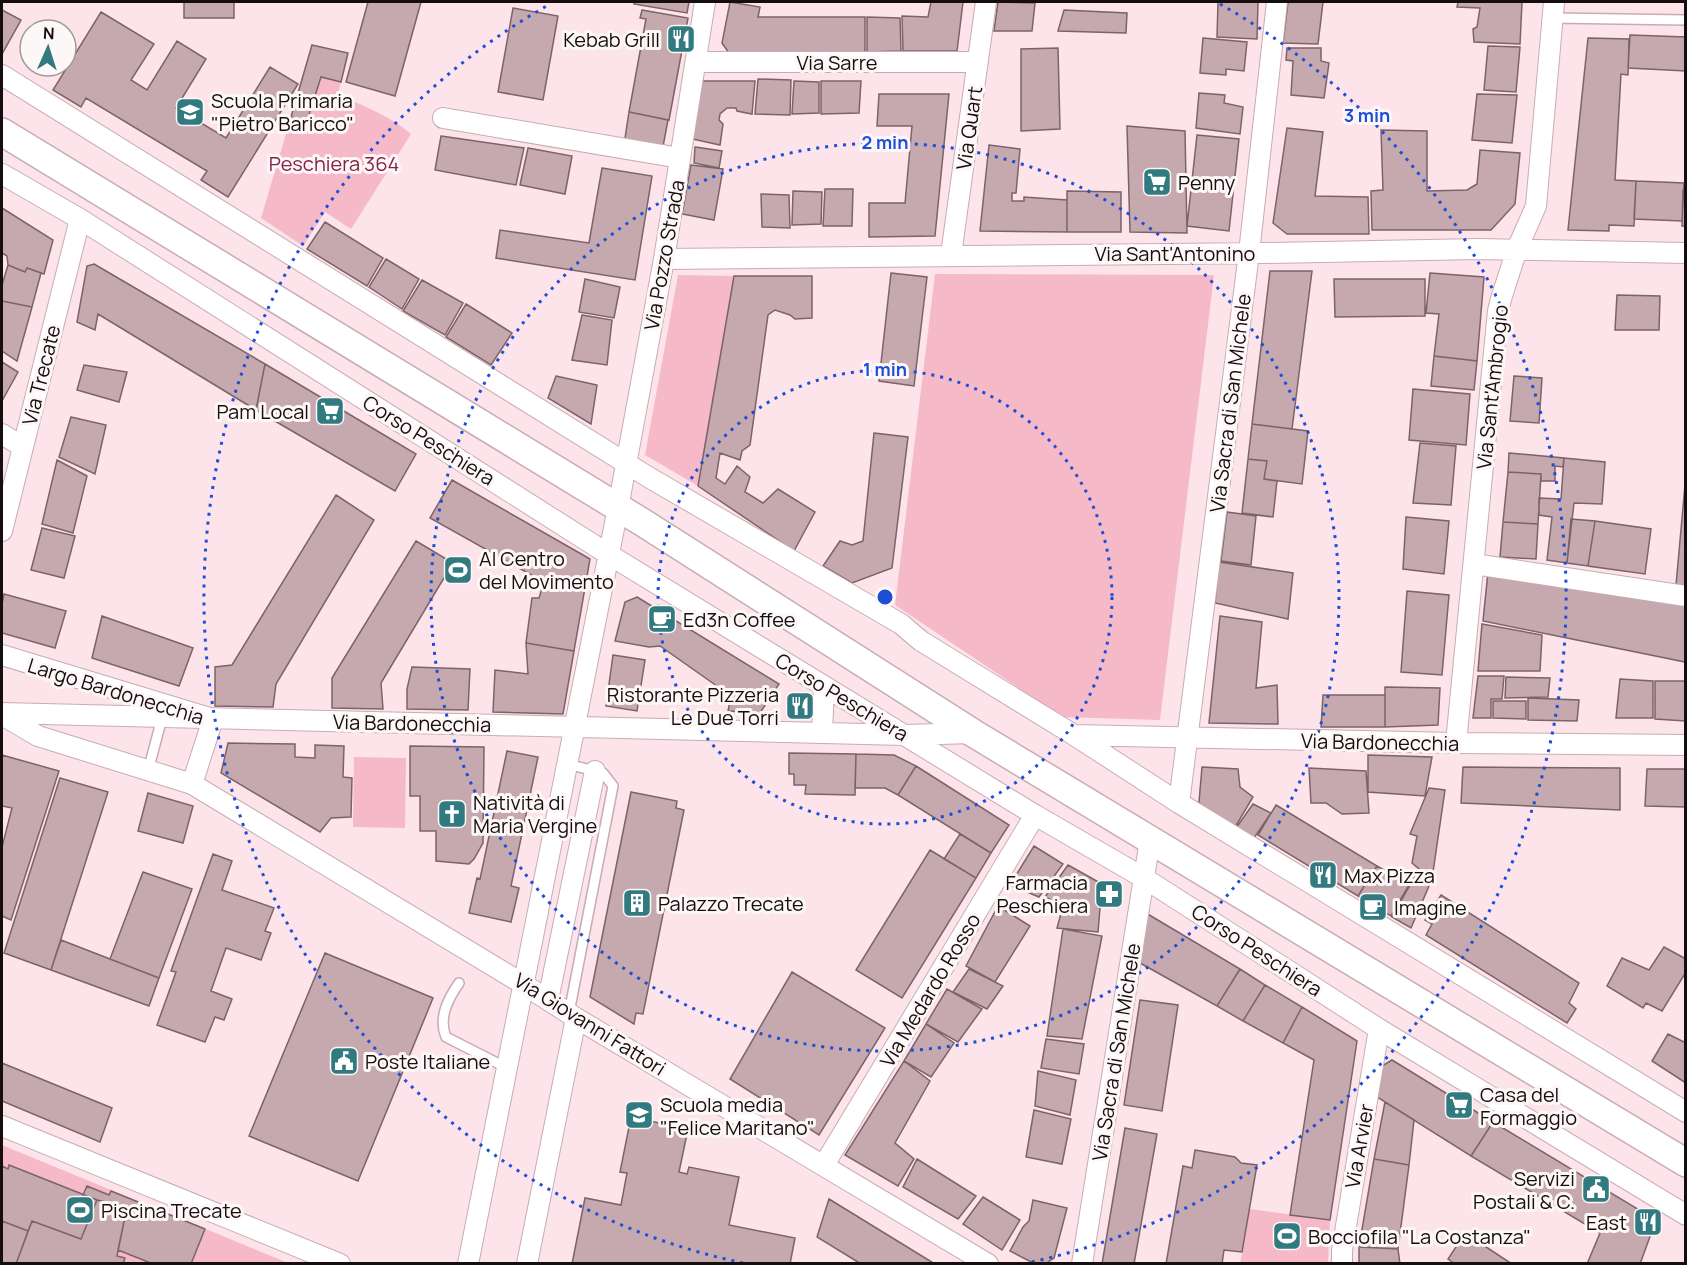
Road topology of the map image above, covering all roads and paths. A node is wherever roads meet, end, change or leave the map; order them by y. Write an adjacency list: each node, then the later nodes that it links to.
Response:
1 (705, 2): 6 (street, Via Pozzo Strada)
2 (986, 2): 7 (street, Via Quart)
3 (1277, 2): 15 (street, Via Sacra di San Michele)
4 (1553, 10): 5 (lane); 14 (street, Via Sant'Ambrogio)
5 (1686, 21)
6 (696, 62): 7 (street, Via Sarre); 11 (street, Via Pozzo Strada)
7 (978, 62): 17 (street, Via Quart)
8 (2, 75): 21 (street)
9 (443, 118): 11 (street)
10 (2, 132): 22 (main road, Corso Peschiera)
11 (680, 158): 18 (street, Via Pozzo Strada)
12 (2, 174): 13 (street, Corso Peschiera)
13 (80, 219): 20 (street, Via Trecate); 24 (street, Corso Peschiera)
14 (1517, 249): 15 (street, Via Sant'Antonino); 16 (street, Via Sant'Antonino); 25 (street, Via Sant'Ambrogio)
15 (1249, 253): 17 (street, Via Sant'Antonino); 37 (street, Via Sacra di San Michele)
16 (1686, 253)
17 (951, 255): 18 (street, Via Sant'Antonino)
18 (664, 259): 21 (street, Via Pozzo Strada)
19 (2, 434): 20 (street)
20 (22, 447): 23 (street, Via Trecate)
21 (626, 463): 22 (street, Via Pozzo Strada); 36 (street)
22 (618, 508): 24 (street, Via Pozzo Strada); 34 (main road, Corso Peschiera)
23 (2, 531)
24 (608, 554): 28 (street, Corso Peschiera); 32 (street, Via Pozzo Strada)
25 (1474, 564): 26 (street); 38 (street, Via Sant'Ambrogio)
26 (1686, 596)
27 (2, 655): 31 (street, Largo Bardonecchia)
28 (824, 686): 33 (street); 35 (street, Corso Peschiera)
29 (2, 714): 30 (street, Via Bardonecchia); 41 (street)
30 (162, 718): 31 (street, Via Bardonecchia); 41 (lane)
31 (213, 719): 32 (street, Via Bardonecchia); 43 (street, Largo Bardonecchia)
32 (574, 726): 33 (street, Via Bardonecchia); 40 (street, Via Pozzo Strada)
33 (822, 733): 35 (street, Via Bardonecchia)
34 (973, 733): 35 (street, Via Bardonecchia); 46 (main road, Corso Peschiera)
35 (905, 735): 45 (street, Corso Peschiera)
36 (1074, 735): 37 (street, Via Bardonecchia); 44 (street)
37 (1188, 738): 38 (street, Via Bardonecchia); 44 (street, Via Sacra di San Michele)
38 (1456, 743): 39 (street, Via Bardonecchia)
39 (1686, 745)
40 (567, 764): 42 (lane); 49 (street, Via Pozzo Strada)
41 (148, 771): 43 (street)
42 (595, 771): 50 (street); 51 (lane)
43 (192, 784): 49 (street, Via Giovanni Fattori)
44 (1179, 803): 54 (street)
45 (1035, 815): 47 (street, Corso Peschiera); 57 (street, Via Medardo Rosso)
46 (1150, 840): 47 (street, Via Sacra di San Michele); 56 (main road, Corso Peschiera)
47 (1144, 878): 52 (street, Corso Peschiera); 63 (street, Via Sacra di San Michele)
48 (459, 983): 53 (lane)
49 (524, 984): 50 (street, Via Giovanni Fattori); 53 (street, Via Pozzo Strada)
50 (548, 1000): 51 (street, Via Giovanni Fattori)
51 (573, 1016): 57 (street, Via Giovanni Fattori); 61 (street)
52 (1379, 1029): 58 (street, Corso Peschiera); 64 (street, Via Arvier)
53 (507, 1068): 60 (street, Via Pozzo Strada)
54 (1686, 1112)
55 (2, 1126): 59 (street)
56 (1686, 1163)
57 (824, 1166): 62 (street, Via Giovanni Fattori)
58 (1686, 1215)
59 (340, 1263)
60 (468, 1263)
61 (527, 1263)
62 (988, 1263)
63 (1082, 1263)
64 (1342, 1263)

